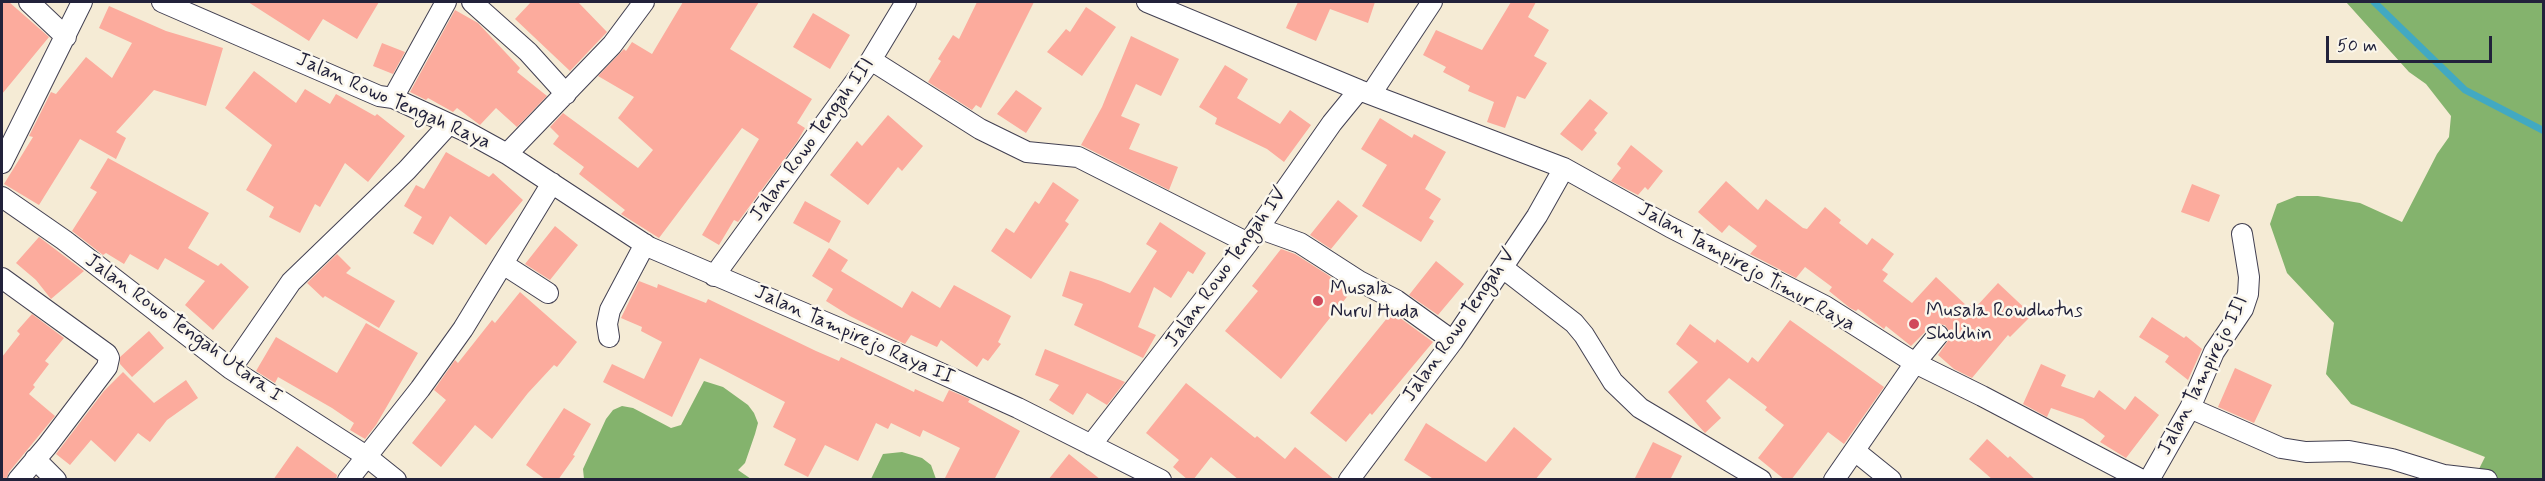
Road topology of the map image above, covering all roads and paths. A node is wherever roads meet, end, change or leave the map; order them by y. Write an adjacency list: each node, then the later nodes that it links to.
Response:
1 (29, 2): 10 (street)
2 (82, 2): 10 (street)
3 (162, 2): 14 (street, Jalan Rowo Tengah Raya)
4 (446, 2): 14 (street)
5 (472, 2): 13 (street)
6 (644, 2): 13 (street)
7 (906, 2): 11 (street, Jalan Rowo Tengah III)
8 (1147, 2): 12 (street, Jalan Tampirejo Timur Raya)
9 (1432, 2): 12 (street, Jalan Rowo Tengah IV)
10 (66, 37): 17 (street)
11 (871, 60): 22 (street); 26 (street, Jalan Rowo Tengah III)
12 (1365, 92): 18 (street, Jalan Tampirejo Timur Raya); 22 (street, Jalan Rowo Tengah IV)
13 (566, 94): 16 (street)
14 (393, 98): 15 (street, Jalan Rowo Tengah Raya)
15 (449, 124): 16 (street, Jalan Rowo Tengah Raya); 33 (street)
16 (507, 154): 19 (street, Jalan Rowo Tengah Raya)
17 (2, 163)
18 (1564, 168): 25 (street, Jalan Rowo Tengah V); 32 (street, Jalan Tampirejo Timur Raya)
19 (552, 183): 23 (street, Jalan Tampirejo Raya II); 24 (street)
20 (2, 197): 33 (street, Jalan Rowo Tengah Utara I)
21 (2242, 234): 34 (street, Jalan Tampirejo III)
22 (1253, 235): 31 (street); 35 (street, Jalan Rowo Tengah IV)
23 (645, 244): 26 (street, Jalan Tampirejo Raya II); 30 (street)
24 (503, 264): 28 (street); 37 (street)
25 (1503, 268): 31 (street, Jalan Rowo Tengah V); 45 (street)
26 (714, 276): 35 (street, Jalan Tampirejo Raya II)
27 (2, 278): 38 (street)
28 (548, 293)
29 (1938, 334): 32 (street)
30 (609, 337)
31 (1453, 340): 44 (street, Jalan Rowo Tengah V)
32 (1915, 363): 36 (street); 48 (street, Jalan Tampirejo Timur Raya)
33 (231, 369): 37 (street, Jalan Rowo Tengah Utara I)
34 (2190, 408): 49 (street, Jalan Tampirejo III); 50 (street)
35 (1091, 445): 43 (street, Jalan Tampirejo Raya II)
36 (1855, 451): 46 (street); 47 (street)
37 (366, 456): 41 (street); 42 (street, Jalan Rowo Tengah Utara I)
38 (35, 459): 39 (street); 40 (street)
39 (18, 480)
40 (56, 480)
41 (348, 480)
42 (396, 480)
43 (1161, 480)
44 (1349, 480)
45 (1761, 480)
46 (1834, 480)
47 (1891, 480)
48 (2142, 480)
49 (2149, 480)
50 (2487, 480)

